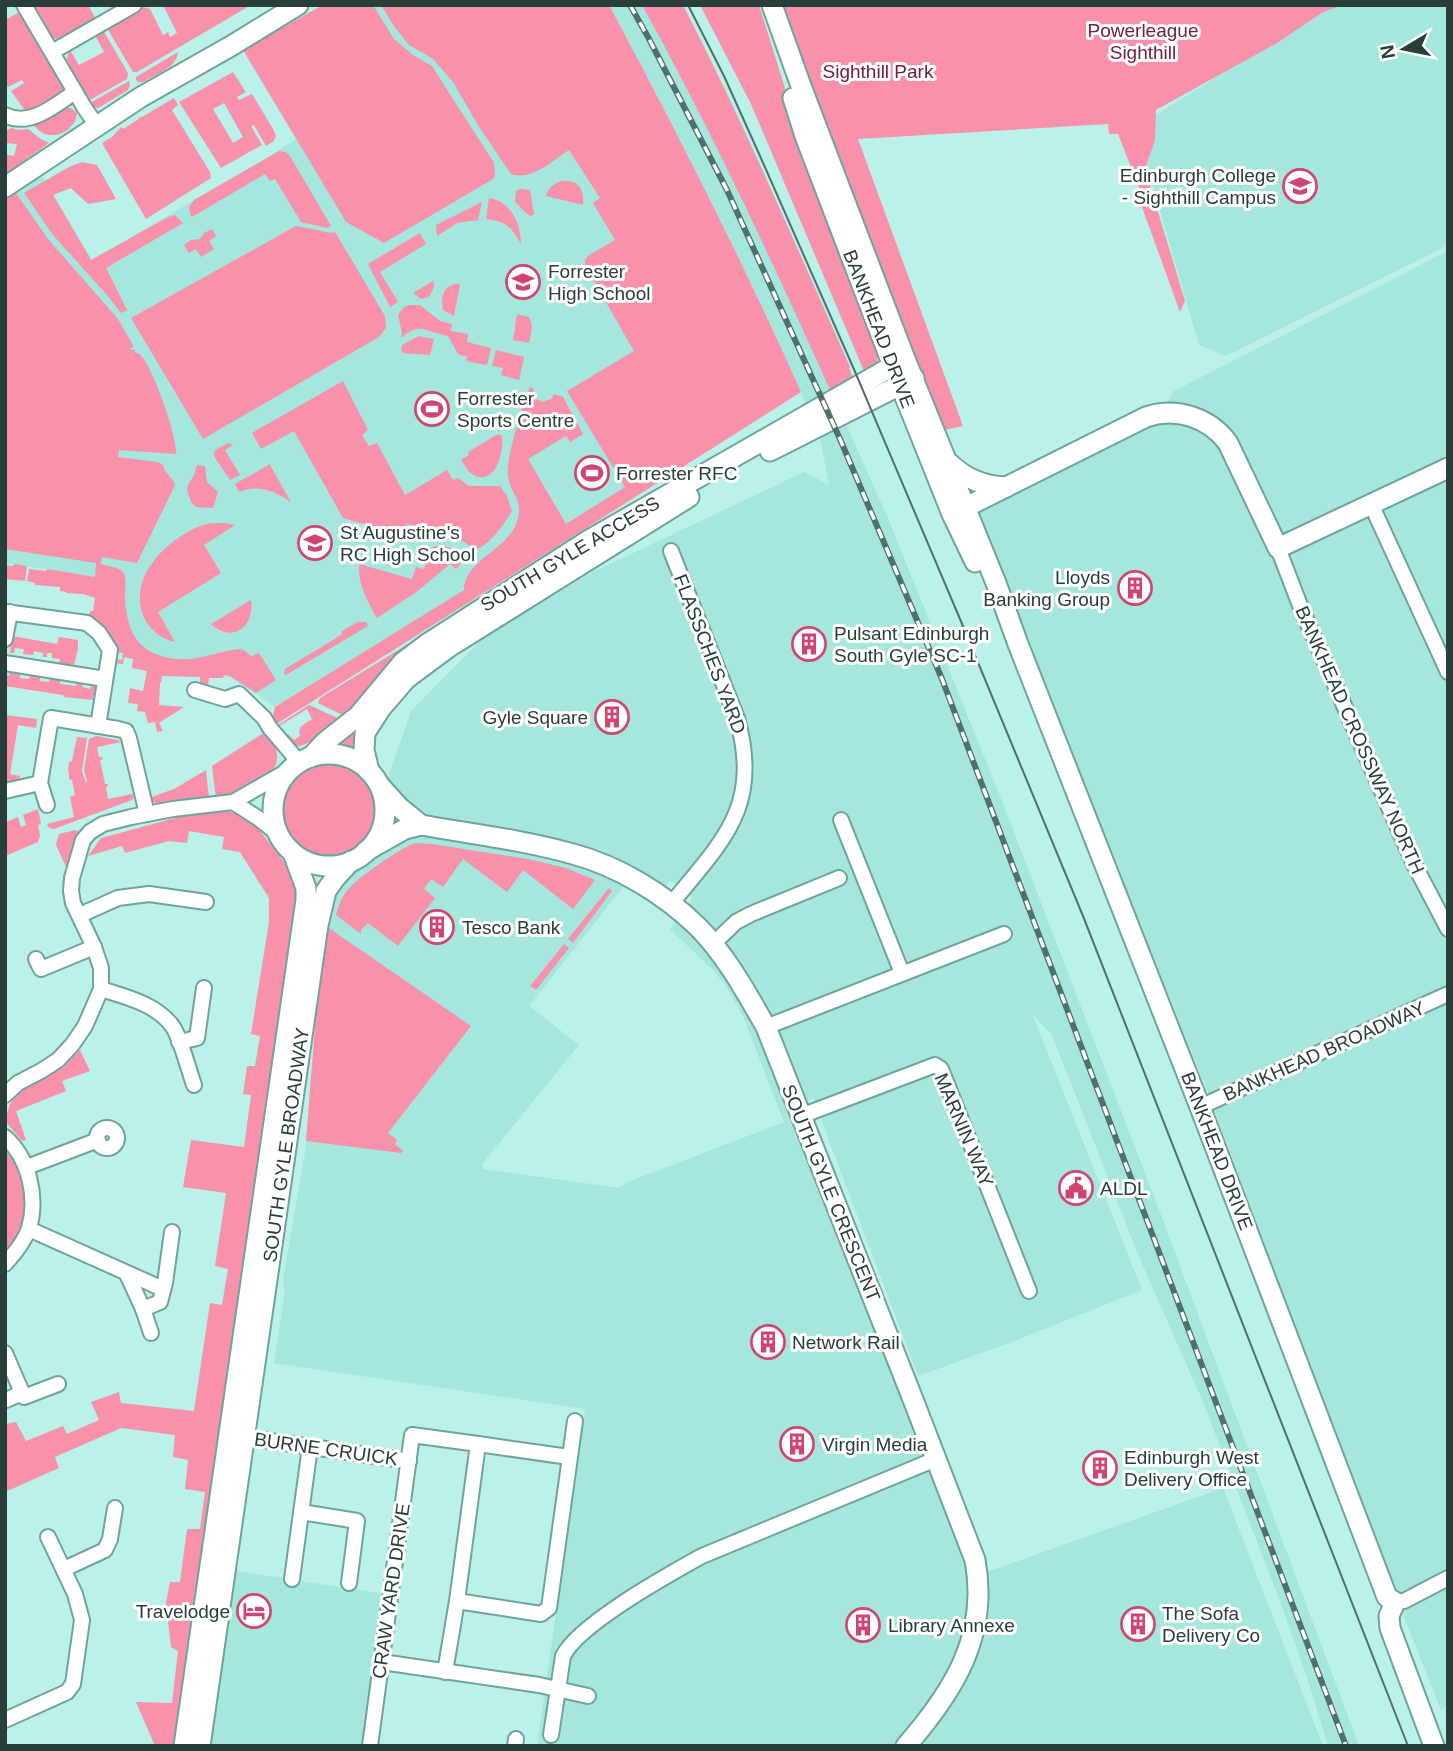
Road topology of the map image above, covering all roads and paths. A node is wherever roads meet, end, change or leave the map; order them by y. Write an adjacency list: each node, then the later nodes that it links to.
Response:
1 (24, 5): 6 (street)
2 (134, 5): 6 (street)
3 (298, 5): 10 (street)
4 (762, 5): 11 (street, BANKHEAD DRIVE)
5 (772, 5): 7 (street, BANKHEAD DRIVE)
6 (52, 52): 8 (street)
7 (801, 86): 11 (street); 13 (street, BANKHEAD DRIVE)
8 (75, 92): 9 (street); 10 (street)
9 (6, 117)
10 (97, 126): 12 (street)
11 (805, 136): 13 (street, BANKHEAD DRIVE)
12 (5, 187)
13 (903, 372): 14 (street, BANKHEAD DRIVE); 18 (street, BANKHEAD DRIVE); 30 (street, SOUTH GYLE ACCESS); 31 (street, SOUTH GYLE ACCESS)
14 (948, 462): 16 (street); 18 (street, BANKHEAD DRIVE)
15 (1448, 468): 17 (street)
16 (1006, 487): 18 (street); 19 (street)
17 (1371, 504): 19 (street); 24 (street)
18 (959, 510): 59 (street, BANKHEAD DRIVE)
19 (1278, 548): 46 (street, BANKHEAD CROSSWAY NORTH)
20 (671, 551): 44 (street, FLASSCHES YARD)
21 (7, 612): 22 (street); 25 (street)
22 (5, 639)
23 (5, 663): 25 (street)
24 (1448, 672)
25 (108, 673): 29 (street)
26 (195, 690): 27 (street)
27 (225, 699): 28 (street); 30 (street)
28 (211, 709)
29 (98, 726): 32 (street); 36 (street)
30 (300, 763): 31 (street); 34 (street); 39 (street)
31 (373, 777): 38 (street); 41 (street)
32 (40, 783): 33 (street); 35 (street)
33 (5, 791)
34 (233, 802): 36 (street); 39 (street)
35 (47, 805)
36 (147, 814): 45 (street)
37 (841, 820): 51 (street)
38 (421, 825): 41 (street); 44 (street, SOUTH GYLE CRESCENT)
39 (278, 834): 40 (street)
40 (293, 853): 41 (street); 77 (street, SOUTH GYLE BROADWAY)
41 (358, 856): 77 (street, SOUTH GYLE BROADWAY)
42 (839, 878): 48 (street)
43 (205, 902): 45 (street)
44 (671, 904): 48 (street, SOUTH GYLE CRESCENT)
45 (80, 915): 49 (street)
46 (1448, 929)
47 (1004, 934): 51 (street)
48 (713, 944): 55 (street, SOUTH GYLE CRESCENT)
49 (94, 947): 50 (street); 53 (street)
50 (36, 958)
51 (902, 974): 55 (street)
52 (204, 988): 56 (street)
53 (101, 989): 56 (street); 58 (street)
54 (1448, 994): 59 (street, BANKHEAD BROADWAY)
55 (765, 1027): 60 (street, SOUTH GYLE CRESCENT)
56 (179, 1042): 57 (street)
57 (194, 1085)
58 (6, 1093)
59 (1200, 1107): 91 (street, BANKHEAD DRIVE)
60 (801, 1116): 69 (street, MARNIN WAY); 81 (street, SOUTH GYLE CRESCENT)
61 (5, 1137): 63 (street)
62 (97, 1140): 63 (street)
63 (27, 1167): 64 (street)
64 (29, 1229): 66 (street); 67 (street)
65 (172, 1231): 68 (street)
66 (5, 1264)
67 (127, 1273): 68 (street); 70 (street)
68 (163, 1289): 70 (street)
69 (1029, 1291)
70 (143, 1309): 71 (street)
71 (151, 1333)
72 (5, 1353): 74 (street)
73 (58, 1384): 74 (street)
74 (22, 1393): 75 (street)
75 (6, 1400)
76 (575, 1421): 80 (street)
77 (236, 1436): 79 (street, BURNE CRUICK); 98 (street, SOUTH GYLE BROADWAY); 99 (street, SOUTH GYLE BROADWAY)
78 (478, 1444): 80 (street); 82 (street, CRAW YARD DRIVE); 90 (street)
79 (310, 1447): 82 (street, BURNE CRUICK); 84 (street)
80 (569, 1457): 90 (street)
81 (936, 1459): 94 (street); 101 (street, SOUTH GYLE CRESCENT)
82 (409, 1461): 92 (street, CRAW YARD DRIVE)
83 (115, 1508): 86 (street)
84 (301, 1513): 88 (street); 89 (street)
85 (48, 1537): 86 (street)
86 (64, 1569): 96 (street)
87 (1448, 1578): 91 (street)
88 (292, 1579)
89 (348, 1583)
90 (457, 1601): 93 (street)
91 (1395, 1602): 102 (street)
92 (382, 1662): 93 (street); 100 (street, CRAW YARD DRIVE)
93 (445, 1672): 94 (street)
94 (557, 1689): 95 (street); 97 (street)
95 (588, 1696)
96 (5, 1720)
97 (551, 1735)
98 (184, 1746)
99 (200, 1746)
100 (370, 1746)
101 (906, 1746)
102 (1434, 1746)

